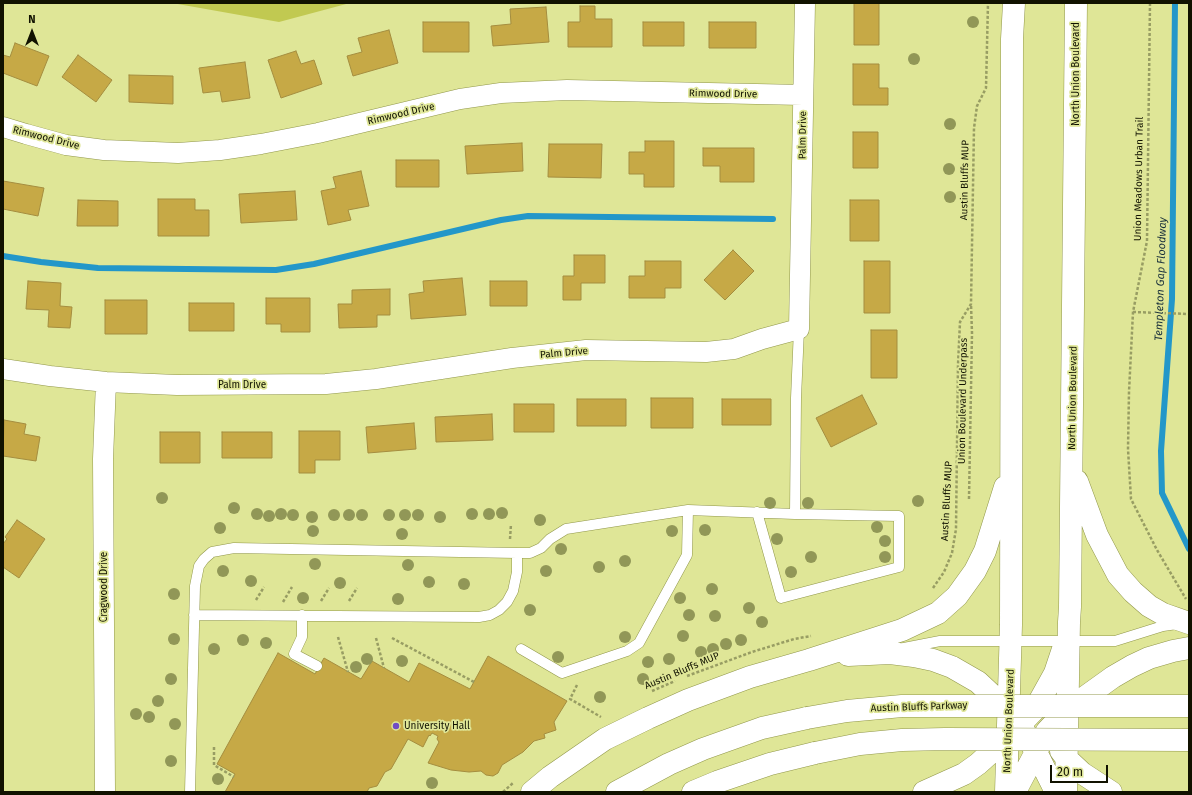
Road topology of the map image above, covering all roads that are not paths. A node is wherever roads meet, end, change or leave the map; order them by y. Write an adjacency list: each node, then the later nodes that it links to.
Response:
1 (805, 3): 4 (street, Palm Drive)
2 (1014, 3): 9 (main road, North Union Boulevard)
3 (1076, 3): 10 (main road, North Union Boulevard)
4 (803, 95): 5 (street, Rimwood Drive); 6 (street, Palm Drive)
5 (3, 127)
6 (799, 329): 8 (street, Palm Drive); 13 (lane)
7 (3, 369): 8 (street, Palm Drive)
8 (106, 382): 34 (street, Cragwood Drive)
9 (1012, 464): 20 (main road, North Union Boulevard); 24 (main road)
10 (1072, 464): 18 (main road); 19 (main road, North Union Boulevard)
11 (688, 510): 12 (lane); 14 (lane); 21 (lane)
12 (757, 512): 13 (lane); 13 (lane)
13 (795, 514)
14 (518, 554): 15 (lane); 16 (lane)
15 (194, 615): 16 (lane); 35 (lane)
16 (302, 615): 25 (lane)
17 (1188, 616): 18 (main road)
18 (1163, 620): 19 (lane)
19 (1068, 635): 20 (lane); 27 (main road, North Union Boulevard); 28 (main road)
20 (1012, 636): 23 (lane); 28 (main road, North Union Boulevard)
21 (521, 649)
22 (1181, 650): 27 (main road)
23 (873, 654): 24 (main road); 28 (main road)
24 (810, 660): 33 (main road)
25 (317, 666)
26 (1189, 706): 36 (main road, Austin Bluffs Parkway, bridge)
27 (1068, 710): 29 (main road); 32 (main road, North Union Boulevard)
28 (1018, 720): 29 (main road); 31 (main road); 38 (main road); 39 (main road, North Union Boulevard)
29 (1047, 731): 31 (main road); 32 (main road)
30 (1189, 740): 37 (main road, bridge)
31 (1036, 752): 40 (main road); 41 (main road)
32 (1067, 759): 42 (main road, North Union Boulevard); 43 (main road)
33 (524, 786)
34 (105, 792)
35 (190, 792)
36 (616, 792)
37 (693, 792)
38 (924, 792)
39 (1006, 792)
40 (1016, 792)
41 (1056, 792)
42 (1066, 792)
43 (1111, 792)

